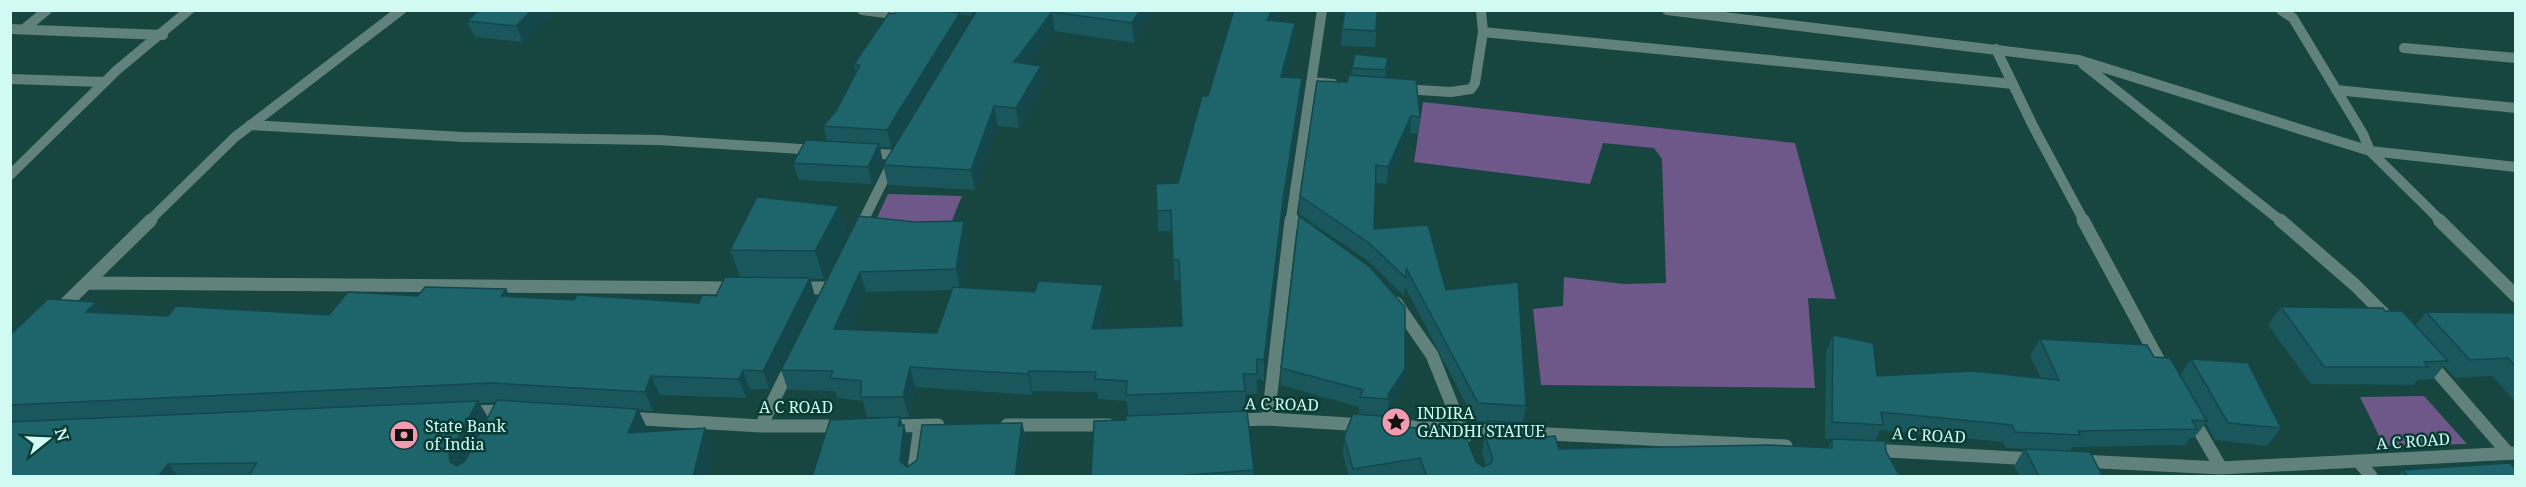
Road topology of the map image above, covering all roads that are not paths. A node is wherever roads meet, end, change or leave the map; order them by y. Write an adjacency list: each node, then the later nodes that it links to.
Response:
1 (47, 10): 11 (street)
2 (189, 10): 13 (street)
3 (401, 10): 26 (street)
4 (862, 10): 9 (street)
5 (1322, 10): 20 (street)
6 (1481, 10): 12 (street)
7 (1667, 10): 15 (street)
8 (2281, 10): 24 (street)
9 (919, 17)
10 (10, 29): 11 (street)
11 (24, 29): 13 (street)
12 (1483, 32): 21 (street); 23 (street)
13 (163, 35): 19 (street)
14 (2404, 48): 16 (street)
15 (1996, 49): 17 (street); 21 (street)
16 (2516, 58)
17 (2079, 60): 30 (street); 44 (street)
18 (10, 79): 19 (street)
19 (104, 82): 33 (street)
20 (1311, 82): 22 (street); 34 (street)
21 (2013, 84): 47 (street)
22 (1346, 85)
23 (1393, 88)
24 (2336, 90): 25 (street); 30 (street)
25 (2516, 108)
26 (250, 125): 28 (street); 37 (street)
27 (903, 140): 31 (street)
28 (825, 150)
29 (848, 152): 31 (street)
30 (2370, 152): 32 (street); 42 (street)
31 (896, 155): 36 (street)
32 (2516, 167)
33 (10, 175)
34 (1291, 218): 35 (street); 53 (street)
35 (1320, 237)
36 (850, 247)
37 (87, 283): 38 (street); 43 (street)
38 (746, 288)
39 (782, 288): 40 (street)
40 (829, 288)
41 (1388, 292): 63 (street)
42 (2516, 296)
43 (53, 316)
44 (2399, 329)
45 (798, 352): 58 (street)
46 (2423, 355): 67 (street)
47 (2174, 387)
48 (2185, 407): 69 (street)
49 (502, 410): 50 (street); 51 (street); 62 (street)
50 (456, 412)
51 (526, 412)
52 (608, 417): 58 (street, A C ROAD)
53 (1268, 419): 54 (street, A C ROAD); 63 (street, A C ROAD)
54 (1223, 421)
55 (1121, 424): 57 (street)
56 (947, 425): 61 (street)
57 (995, 425)
58 (761, 426): 59 (street, A C ROAD)
59 (852, 426)
60 (874, 426): 61 (street)
61 (920, 426): 70 (street)
62 (493, 429)
63 (1462, 430): 64 (street, A C ROAD); 65 (street)
64 (1806, 447)
65 (1470, 448)
66 (1853, 450): 69 (street, A C ROAD)
67 (2512, 453): 68 (street, A C ROAD)
68 (2359, 462): 69 (street, A C ROAD); 71 (street)
69 (2221, 468)
70 (913, 477)
71 (2371, 477)

